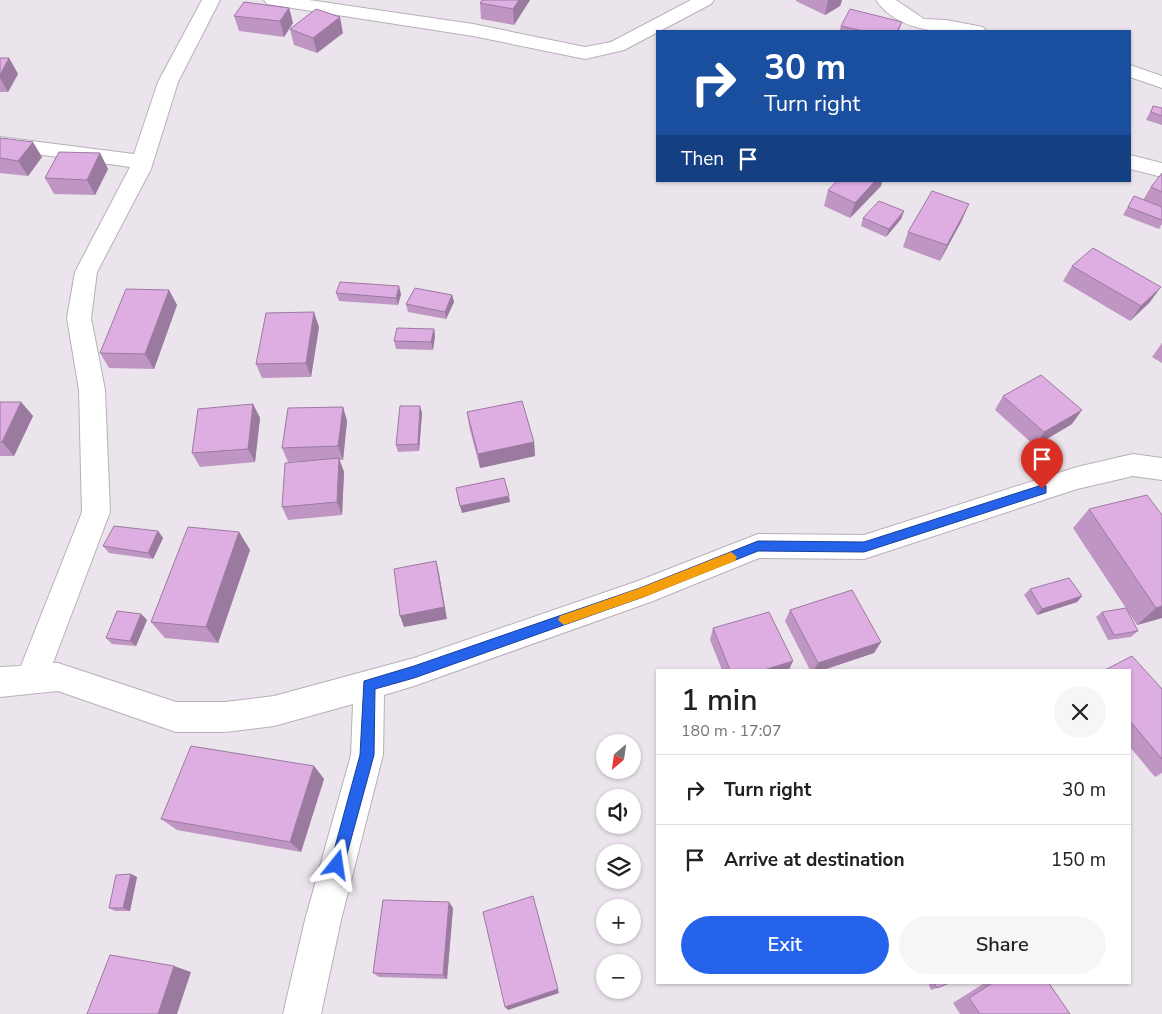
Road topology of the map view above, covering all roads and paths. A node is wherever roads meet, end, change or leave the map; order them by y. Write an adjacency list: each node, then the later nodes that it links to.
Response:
1 (211, 0): 9 (street)
2 (273, 0): 3 (street)
3 (705, 0)
4 (885, 0): 5 (street)
5 (973, 30)
6 (1131, 72): 7 (street)
7 (1162, 82)
8 (0, 143): 9 (street)
9 (142, 162): 13 (street)
10 (1131, 162): 11 (street)
11 (1162, 169)
12 (1162, 469): 15 (street)
13 (32, 680): 14 (street); 15 (street)
14 (0, 682)
15 (369, 685): 16 (street)
16 (302, 1014)

